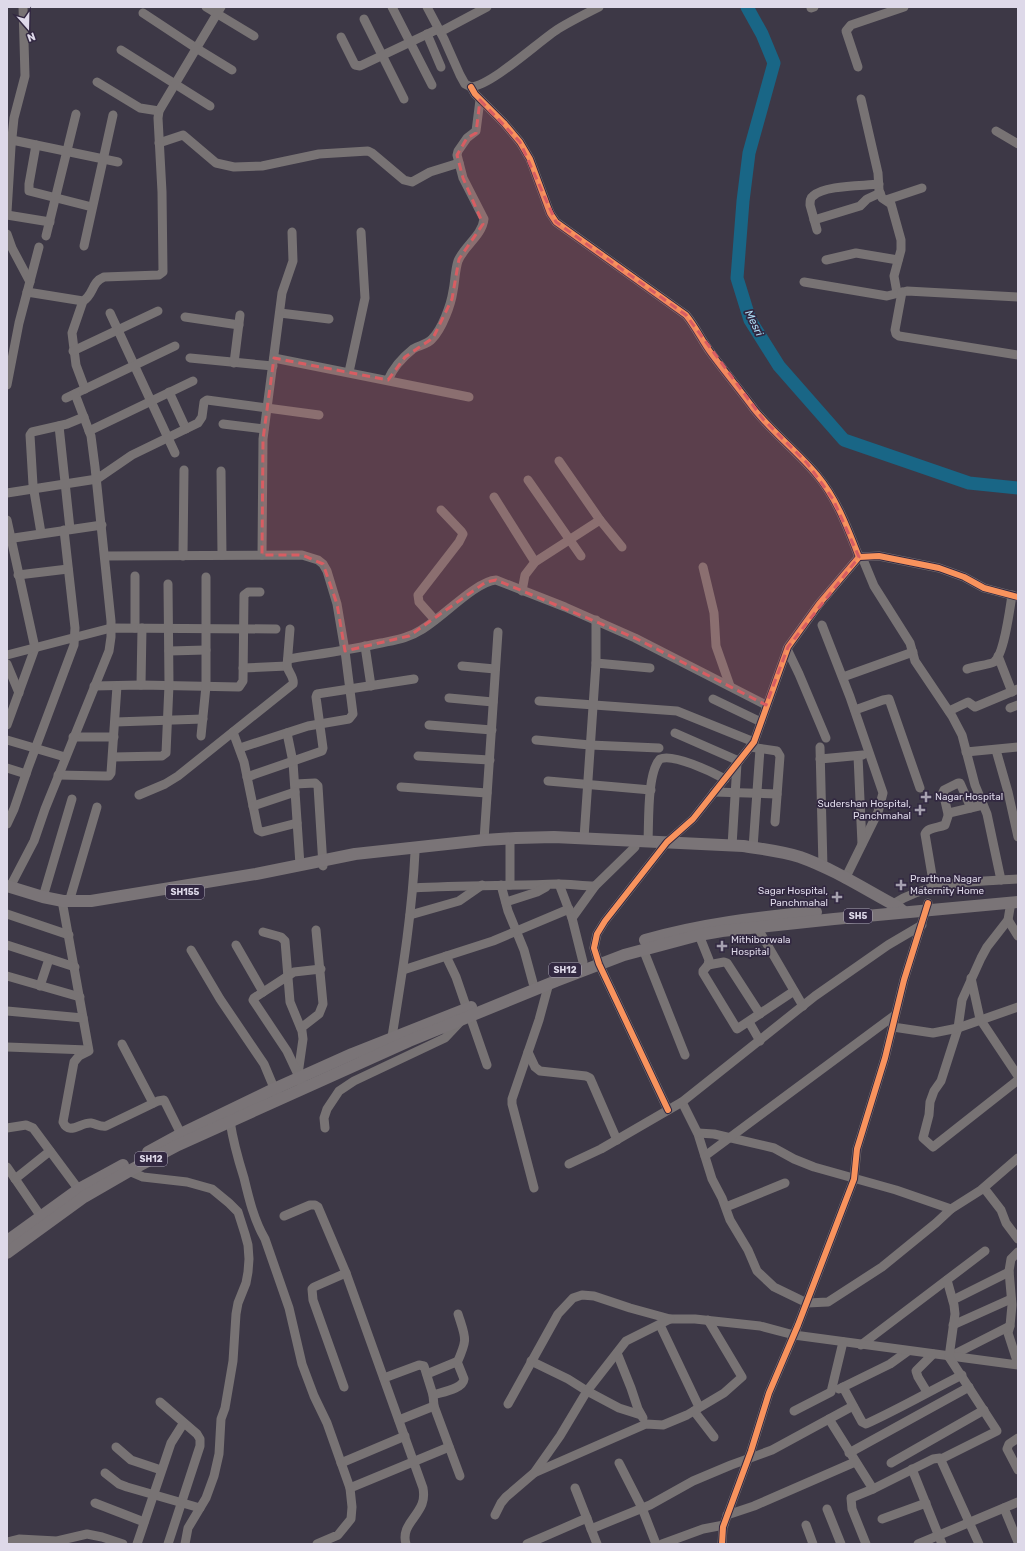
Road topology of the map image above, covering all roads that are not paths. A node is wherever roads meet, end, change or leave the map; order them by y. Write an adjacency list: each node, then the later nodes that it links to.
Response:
1 (23, 7): 36 (street)
2 (206, 7): 8 (street)
3 (392, 7): 15 (street)
4 (426, 7): 11 (street)
5 (487, 7): 11 (street)
6 (599, 7): 27 (street)
7 (904, 7): 21 (street)
8 (219, 10): 13 (street); 16 (street)
9 (142, 13): 16 (street)
10 (364, 19): 18 (street)
11 (439, 30): 12 (street); 19 (street)
12 (427, 34): 15 (street); 20 (street)
13 (254, 36)
14 (341, 37): 18 (street)
15 (411, 42): 18 (street); 23 (street)
16 (196, 48): 22 (street); 25 (street)
17 (121, 50): 25 (street)
18 (383, 55): 28 (street)
19 (454, 62): 20 (street); 27 (street)
20 (441, 67): 23 (street)
21 (858, 67)
22 (232, 70)
23 (426, 74): 26 (street)
24 (98, 82): 32 (street)
25 (175, 83): 31 (street); 32 (street)
26 (432, 85)
27 (471, 87): 30 (street)
28 (404, 99)
29 (861, 99): 45 (street)
30 (480, 100): 43 (street); 123 (street)
31 (210, 106)
32 (159, 111): 37 (street)
33 (76, 114): 40 (street)
34 (113, 115): 41 (street)
35 (996, 131): 38 (street)
36 (12, 140): 39 (street); 48 (street)
37 (159, 143): 43 (street); 66 (street)
38 (1018, 144)
39 (36, 145): 40 (street); 46 (street)
40 (67, 152): 41 (street); 46 (street)
41 (103, 159): 42 (street); 47 (street)
42 (118, 162)
43 (458, 163): 83 (street)
44 (922, 188): 45 (street)
45 (882, 192): 50 (street); 50 (street); 60 (street)
46 (56, 198): 47 (street); 51 (street)
47 (92, 207): 57 (street)
48 (7, 212)
49 (7, 215): 51 (street)
50 (814, 220): 52 (street)
51 (50, 222): 56 (street)
52 (817, 230)
53 (292, 232): 69 (street)
54 (362, 232): 82 (street)
55 (7, 234): 61 (street)
56 (46, 236)
57 (84, 246)
58 (39, 247): 61 (street)
59 (826, 260): 60 (street)
60 (898, 260): 64 (street)
61 (30, 282): 63 (street)
62 (804, 282): 64 (street)
63 (28, 292): 66 (street); 85 (street)
64 (899, 292): 65 (street); 77 (street)
65 (1018, 297)
66 (83, 301): 76 (street)
67 (158, 310): 74 (street)
68 (110, 313): 74 (street)
69 (280, 313): 72 (street); 79 (street)
70 (240, 315): 73 (street)
71 (185, 317): 73 (street)
72 (329, 318)
73 (239, 325): 80 (street)
74 (117, 330): 76 (street); 81 (street)
75 (175, 346): 81 (street)
76 (73, 351): 86 (street)
77 (1018, 355)
78 (190, 358): 80 (street)
79 (273, 362): 80 (street); 82 (street); 90 (street)
80 (234, 363)
81 (134, 366): 86 (street); 89 (street)
82 (349, 372): 83 (street)
83 (388, 380): 88 (street)
84 (193, 381): 87 (street)
85 (7, 385)
86 (85, 389): 92 (street)
87 (170, 392): 89 (street); 95 (street)
88 (469, 397)
89 (151, 402): 97 (street); 98 (street)
90 (267, 408): 91 (street); 95 (street); 96 (street)
91 (319, 415)
92 (84, 417): 94 (street); 97 (street)
93 (223, 424): 96 (street)
94 (59, 426): 105 (street); 106 (street)
95 (186, 429): 98 (street)
96 (264, 429): 119 (street)
97 (89, 430): 103 (street)
98 (167, 437): 99 (street); 103 (street)
99 (175, 453)
100 (559, 461): 111 (street)
101 (184, 470): 121 (street)
102 (221, 471): 118 (street)
103 (97, 479): 105 (street); 112 (street)
104 (528, 480): 116 (street)
105 (65, 484): 106 (street); 113 (street)
106 (34, 489): 107 (street); 114 (street)
107 (7, 493)
108 (494, 497): 124 (street)
109 (441, 510): 134 (street)
110 (7, 520): 115 (street)
111 (600, 520): 116 (street); 117 (street)
112 (102, 525): 113 (street); 120 (street)
113 (67, 529): 114 (street); 126 (street)
114 (41, 533): 115 (street)
115 (9, 539): 127 (street)
116 (569, 540): 122 (street); 124 (street)
117 (622, 547)
118 (222, 555): 119 (street); 121 (street)
119 (262, 555): 151 (street)
120 (105, 556): 121 (street); 137 (street)
121 (183, 556)
122 (581, 556)
123 (860, 557): 133 (street); 148 (street); 152 (street)
124 (535, 562): 131 (street)
125 (703, 567): 171 (street)
126 (68, 569): 127 (street); 145 (street)
127 (18, 575): 147 (street)
128 (135, 576): 138 (street)
129 (206, 577): 140 (street)
130 (168, 584): 139 (street)
131 (522, 590): 134 (street); 135 (street)
132 (260, 592): 141 (street)
133 (1015, 596): 154 (street)
134 (435, 620): 146 (street)
135 (596, 620): 156 (street); 171 (street)
136 (822, 625): 163 (street)
137 (111, 628): 138 (street); 145 (street); 167 (street)
138 (138, 628): 139 (street); 165 (street)
139 (169, 628): 140 (street); 149 (street)
140 (206, 628): 141 (street); 150 (street)
141 (243, 628): 142 (street); 159 (street)
142 (276, 629)
143 (290, 629): 155 (street)
144 (498, 632): 161 (street)
145 (75, 637): 147 (street); 206 (street)
146 (365, 646): 151 (street); 170 (street)
147 (35, 648): 153 (street); 174 (street)
148 (787, 649): 180 (street); 197 (street)
149 (169, 650): 150 (street); 166 (street)
150 (206, 650): 169 (street)
151 (345, 651): 155 (street); 172 (street)
152 (912, 652): 163 (street); 182 (street)
153 (7, 655)
154 (998, 656): 162 (street); 173 (street)
155 (288, 662): 159 (street); 191 (street)
156 (596, 663): 160 (street); 179 (street)
157 (7, 664): 174 (street)
158 (462, 666): 161 (street)
159 (243, 668): 169 (street)
160 (650, 668)
161 (495, 669): 178 (street)
162 (967, 669)
163 (843, 677): 181 (street)
164 (414, 679): 170 (street)
165 (141, 685): 166 (street); 168 (street)
166 (169, 685): 169 (street); 184 (street)
167 (94, 686): 168 (street); 195 (street)
168 (117, 686): 185 (street)
169 (206, 686): 183 (street)
170 (371, 686): 172 (street)
171 (730, 686): 180 (street)
172 (351, 689): 188 (street); 188 (street)
173 (1015, 690): 182 (street)
174 (19, 693): 187 (street)
175 (449, 698): 178 (street)
176 (713, 699): 186 (street)
177 (539, 701): 179 (street)
178 (493, 702): 190 (street)
179 (593, 705): 200 (street); 201 (street)
180 (766, 705): 186 (street)
181 (855, 710): 209 (street); 227 (street)
182 (949, 711): 208 (street)
183 (203, 719): 184 (street); 194 (street)
184 (168, 721): 185 (street); 213 (street)
185 (115, 722): 196 (street)
186 (761, 722): 201 (street)
187 (7, 725)
188 (319, 725): 192 (street); 216 (street)
189 (429, 725): 190 (street)
190 (492, 730): 215 (street)
191 (233, 732): 204 (street); 234 (street)
192 (287, 733): 204 (street); 216 (street)
193 (675, 733): 217 (street)
194 (201, 736)
195 (73, 737): 196 (street); 212 (street)
196 (114, 737): 213 (street)
197 (826, 738)
198 (7, 740): 206 (street)
199 (536, 740): 200 (street)
200 (590, 745): 205 (street); 224 (street)
201 (755, 746): 217 (street); 232 (street); 233 (street)
202 (820, 746): 214 (street)
203 (1018, 747): 207 (street)
204 (240, 748): 221 (street)
205 (660, 748)
206 (35, 749): 212 (street); 219 (street)
207 (996, 750): 208 (street); 245 (street)
208 (966, 752): 236 (street)
209 (870, 755): 211 (street); 250 (street)
210 (418, 756): 215 (street)
211 (858, 756): 214 (street); 250 (street)
212 (65, 757): 220 (street)
213 (113, 757): 220 (street)
214 (820, 759): 259 (street)
215 (490, 760): 231 (street)
216 (293, 762): 221 (street); 226 (street)
217 (738, 762): 222 (street); 230 (street)
218 (7, 768): 219 (street)
219 (26, 774): 239 (street)
220 (58, 775): 268 (street)
221 (248, 777): 237 (street)
222 (725, 779): 228 (street); 229 (street)
223 (548, 782): 224 (street)
224 (588, 786): 228 (street); 246 (street)
225 (401, 787): 231 (street)
226 (295, 788): 237 (street); 244 (street); 257 (street)
227 (920, 788)
228 (651, 790): 248 (street)
229 (714, 792): 230 (street); 251 (street)
230 (736, 792): 232 (street); 252 (street)
231 (487, 793): 247 (street)
232 (757, 793): 233 (street); 254 (street)
233 (778, 794): 242 (street)
234 (138, 795)
235 (72, 799): 271 (street)
236 (983, 805): 240 (street); 262 (street)
237 (253, 806): 244 (street)
238 (97, 807): 274 (street)
239 (11, 808): 243 (street)
240 (971, 808): 241 (street); 241 (street)
241 (948, 814): 269 (street)
242 (775, 822)
243 (7, 824)
244 (297, 824): 258 (street)
245 (1018, 837)
246 (584, 838): 247 (main road, SH155); 248 (main road, SH155)
247 (484, 840): 256 (main road, SH155)
248 (648, 841): 251 (main road, SH155)
249 (510, 844): 253 (main road, SH155); 255 (main road, SH155); 265 (street)
250 (862, 844): 260 (street)
251 (665, 845): 252 (main road, SH155); 253 (main road, SH155); 276 (main road, SH155); 295 (street)
252 (732, 846): 254 (main road, SH155)
253 (635, 847): 267 (street)
254 (753, 848): 259 (main road, SH155)
255 (415, 852): 256 (main road, SH155); 270 (street)
256 (386, 853): 257 (main road, SH155)
257 (322, 863): 258 (main road, SH155); 274 (main road, SH155)
258 (300, 865): 274 (main road, SH155)
259 (824, 867): 260 (main road, SH155)
260 (845, 878): 276 (main road, SH155)
261 (1018, 879): 262 (street)
262 (1001, 880): 269 (street)
263 (559, 884): 266 (street); 267 (street); 278 (street)
264 (482, 885): 265 (street); 270 (street); 279 (street)
265 (505, 885): 266 (street); 273 (street)
266 (549, 885): 273 (street)
267 (595, 886): 278 (street)
268 (8, 887): 271 (main road, SH155); 274 (main road, SH155)
269 (934, 887): 276 (street)
270 (413, 888): 279 (street)
271 (43, 897): 274 (main road, SH155)
272 (1016, 900): 275 (main road, SH12); 280 (street)
273 (506, 902): 284 (street)
274 (66, 904): 286 (street)
275 (927, 907): 276 (main road, SH12); 281 (street)
276 (893, 909): 282 (main road, SH5); 295 (main road, SH12)
277 (7, 914): 286 (street)
278 (571, 914): 284 (street); 296 (street)
279 (410, 915): 300 (street)
280 (1008, 920): 288 (street); 303 (street)
281 (922, 925): 310 (street); 315 (street)
282 (757, 927): 287 (main road, SH5); 307 (street)
283 (316, 930): 299 (street)
284 (516, 931): 293 (street); 304 (street)
285 (263, 932): 301 (street)
286 (69, 935): 298 (street)
287 (699, 935): 291 (main road, SH5); 297 (street)
288 (1018, 936)
289 (7, 945): 294 (street)
290 (236, 945): 308 (street)
291 (643, 949): 295 (main road, SH5); 329 (street)
292 (191, 950): 334 (street)
293 (446, 956): 300 (street); 314 (street)
294 (49, 959): 298 (street); 306 (street)
295 (598, 961): 296 (main road, SH12); 305 (main road, SH5); 337 (street)
296 (583, 962): 304 (main road, SH12)
297 (708, 966): 313 (street); 318 (street)
298 (75, 967): 309 (street)
299 (320, 968): 301 (street); 320 (street)
300 (403, 970): 325 (street)
301 (288, 975): 308 (street); 320 (street)
302 (7, 976): 306 (street)
303 (971, 978): 317 (street); 321 (street)
304 (533, 983): 314 (main road, SH12)
305 (549, 983): 314 (main road, SH5); 328 (street)
306 (40, 986): 309 (street)
307 (794, 991): 310 (street); 313 (street)
308 (263, 992): 333 (street)
309 (80, 997): 316 (street)
310 (803, 1006): 323 (street)
311 (1018, 1007): 317 (street)
312 (7, 1011): 316 (street)
313 (760, 1014): 318 (street)
314 (466, 1015): 322 (main road, SH5); 325 (main road, SH12); 330 (street); 340 (street)
315 (895, 1015): 319 (street); 343 (street)
316 (83, 1018): 327 (street)
317 (980, 1020): 321 (street); 331 (street)
318 (749, 1022): 323 (street)
319 (892, 1027): 321 (street); 352 (street)
320 (301, 1028): 333 (street)
321 (958, 1028): 332 (street)
322 (422, 1036): 325 (main road, SH12)
323 (760, 1040): 335 (street)
324 (122, 1044): 336 (street)
325 (391, 1045): 333 (main road, SH12); 333 (main road)
326 (7, 1047): 327 (street)
327 (89, 1050): 336 (street)
328 (528, 1052): 344 (street); 354 (street)
329 (685, 1055)
330 (487, 1065)
331 (1018, 1076)
332 (1018, 1080)
333 (302, 1082): 334 (main road, SH12)
334 (277, 1094): 338 (main road, SH12); 342 (main road)
335 (682, 1102): 337 (street); 341 (street)
336 (153, 1103): 342 (street)
337 (668, 1110): 344 (street)
338 (230, 1121): 350 (main road, SH12); 420 (street)
339 (7, 1128): 345 (street)
340 (325, 1128)
341 (698, 1133): 343 (street); 346 (street)
342 (181, 1134): 356 (main road)
343 (730, 1138): 346 (street); 352 (street)
344 (616, 1140): 348 (street)
345 (50, 1151): 351 (street); 356 (street)
346 (705, 1156): 357 (street)
347 (1018, 1158): 355 (street)
348 (569, 1164)
349 (7, 1167): 351 (street)
350 (129, 1171): 356 (main road, SH12); 437 (street)
351 (15, 1179): 360 (street)
352 (854, 1179): 358 (street); 372 (street)
353 (785, 1183): 357 (street)
354 (534, 1188)
355 (984, 1188): 358 (street); 361 (street)
356 (81, 1193): 360 (main road, SH12)
357 (726, 1207): 372 (street)
358 (950, 1210): 372 (street)
359 (284, 1216): 366 (street)
360 (43, 1220): 362 (main road); 365 (main road, SH12)
361 (1018, 1239)
362 (7, 1241)
363 (985, 1251): 369 (street)
364 (1018, 1252): 367 (street)
365 (7, 1253)
366 (346, 1273): 391 (street); 392 (street)
367 (1009, 1275): 368 (street); 370 (street); 371 (street)
368 (1018, 1276)
369 (947, 1280): 371 (street); 381 (street)
370 (1011, 1299): 376 (street); 378 (street)
371 (953, 1300): 378 (street)
372 (807, 1303): 379 (street)
373 (458, 1314): 387 (street)
374 (670, 1319): 375 (street); 377 (street); 386 (street)
375 (708, 1320): 379 (street); 403 (street)
376 (1013, 1323): 385 (street); 388 (street)
377 (660, 1324): 383 (street); 403 (street)
378 (953, 1325): 385 (street)
379 (794, 1335): 380 (street); 416 (street)
380 (843, 1342): 381 (street); 396 (street)
381 (861, 1345): 382 (street)
382 (908, 1351): 384 (street); 393 (street)
383 (617, 1353): 395 (street); 408 (street)
384 (933, 1354): 385 (street); 397 (street)
385 (949, 1357): 388 (street); 390 (street)
386 (531, 1361): 395 (street); 400 (street)
387 (457, 1363): 389 (street); 398 (street)
388 (1018, 1364)
389 (427, 1374): 391 (street); 398 (street)
390 (962, 1375): 394 (street); 397 (street)
391 (384, 1378): 407 (street)
392 (344, 1387)
393 (843, 1387): 396 (street); 402 (street)
394 (969, 1387): 404 (street); 415 (street)
395 (587, 1391): 408 (street); 427 (street)
396 (832, 1392): 405 (street)
397 (927, 1392): 402 (street)
398 (433, 1395): 401 (street)
399 (160, 1402): 409 (street)
400 (508, 1404)
401 (434, 1406): 407 (street); 414 (street)
402 (853, 1406): 406 (street)
403 (697, 1409): 408 (street); 411 (street)
404 (984, 1410): 417 (street); 422 (street)
405 (794, 1411)
406 (829, 1419): 415 (street); 416 (street)
407 (399, 1420): 410 (street)
408 (644, 1420): 427 (street)
409 (184, 1424): 424 (street); 435 (street)
410 (405, 1436): 418 (street); 420 (street)
411 (714, 1437)
412 (1018, 1438): 425 (street)
413 (116, 1447): 424 (street)
414 (449, 1447): 418 (street); 428 (street)
415 (849, 1453): 419 (street)
416 (749, 1457): 438 (street); 442 (street)
417 (941, 1460): 423 (street); 446 (street)
418 (414, 1461): 429 (street); 458 (street)
419 (854, 1462): 431 (street); 442 (street)
420 (341, 1463): 429 (street)
421 (619, 1463): 438 (street)
422 (891, 1463)
423 (912, 1469): 431 (street); 436 (street)
424 (161, 1470): 432 (street)
425 (1018, 1470)
426 (105, 1473): 432 (street)
427 (534, 1473): 441 (street)
428 (460, 1476)
429 (350, 1488): 457 (street)
430 (575, 1488): 443 (street)
431 (873, 1489): 466 (street)
432 (153, 1494): 435 (street); 445 (street)
433 (1018, 1502): 439 (street)
434 (95, 1503): 445 (street)
435 (182, 1503): 437 (street); 455 (street)
436 (926, 1503): 444 (street); 450 (street)
437 (200, 1508): 456 (street)
438 (642, 1508): 449 (street); 461 (street)
439 (1004, 1508): 446 (street); 452 (street)
440 (827, 1509): 465 (street)
441 (495, 1515)
442 (727, 1516): 447 (street)
443 (586, 1518): 449 (street); 459 (street)
444 (882, 1519)
445 (144, 1522): 454 (street)
446 (970, 1522): 450 (street); 468 (street)
447 (724, 1525): 462 (street); 463 (street)
448 (806, 1525): 464 (street)
449 (591, 1529): 460 (street)
450 (941, 1540): 467 (street)
451 (7, 1542): 453 (street)
452 (1018, 1542)
453 (123, 1544)
454 (137, 1544)
455 (168, 1544)
456 (185, 1544)
457 (317, 1544)
458 (406, 1544)
459 (527, 1544)
460 (597, 1544)
461 (656, 1544)
462 (662, 1544)
463 (722, 1544)
464 (813, 1544)
465 (841, 1544)
466 (866, 1544)
467 (918, 1544)
468 (979, 1544)

